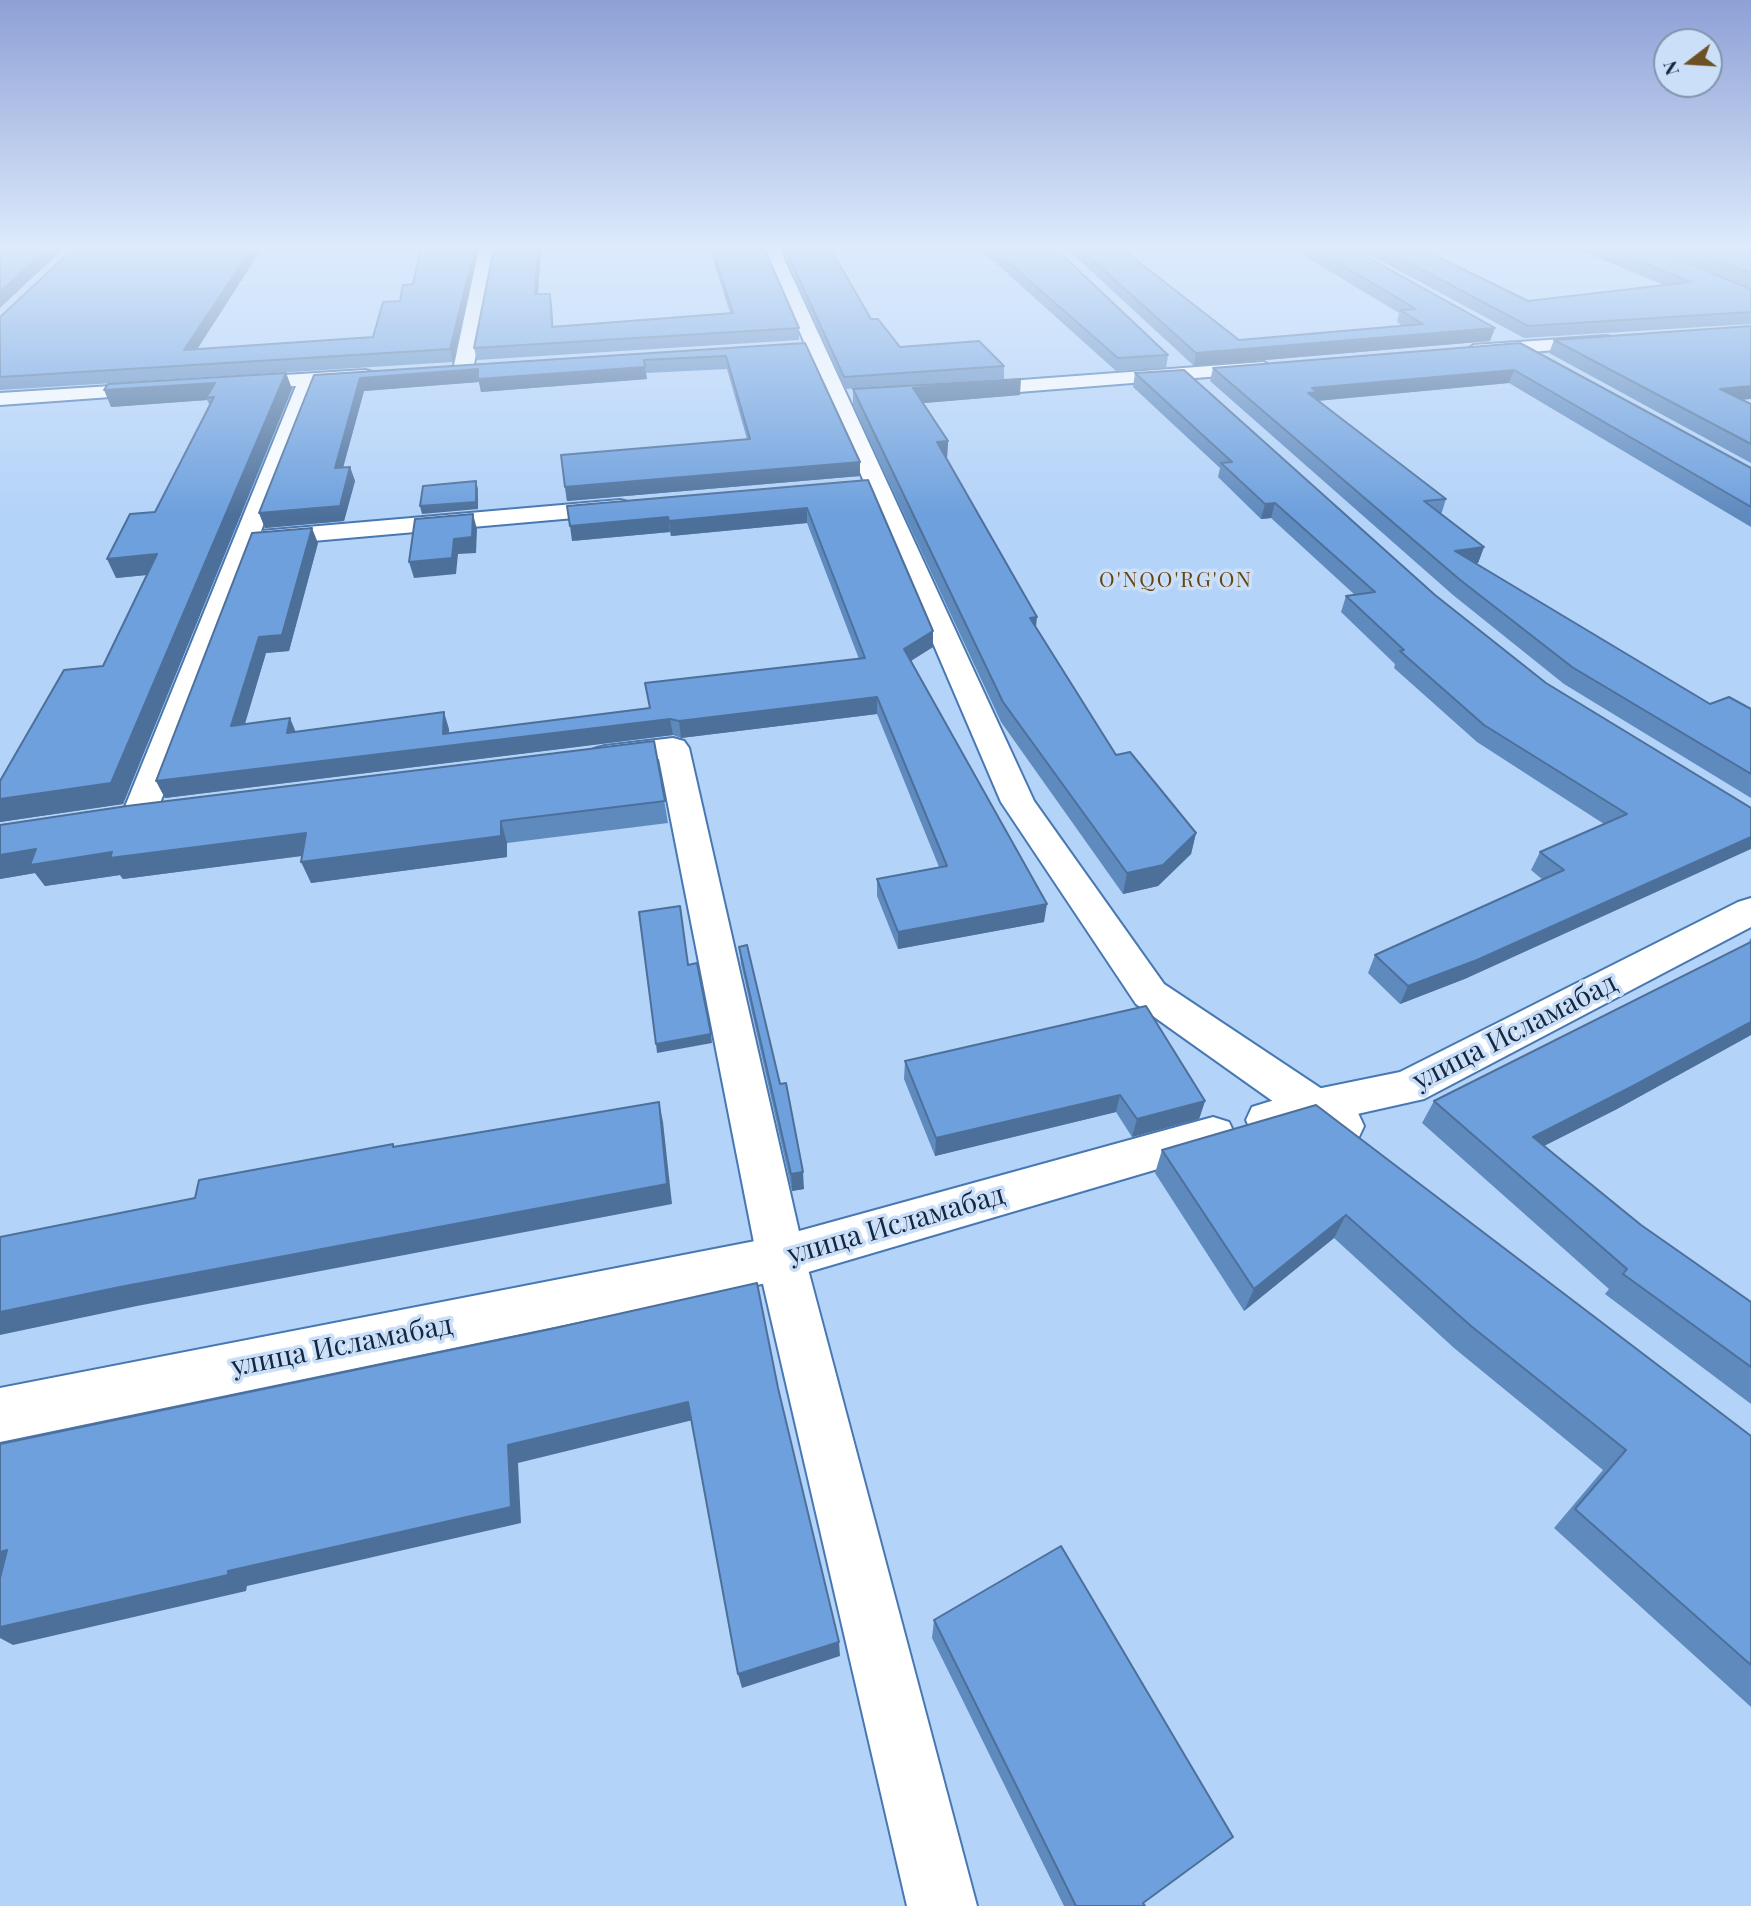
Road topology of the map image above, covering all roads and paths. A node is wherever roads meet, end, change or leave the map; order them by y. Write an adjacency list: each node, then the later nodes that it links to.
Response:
1 (465, 337): 10 (street)
2 (802, 337): 24 (street)
3 (1498, 337): 5 (street)
4 (1626, 339): 5 (street)
5 (1516, 347): 7 (street); 8 (street)
6 (1159, 348): 12 (street)
7 (1461, 352)
8 (1551, 366)
9 (1284, 367): 12 (street)
10 (489, 368)
11 (385, 375): 13 (street)
12 (1188, 375): 16 (street); 17 (street)
13 (307, 380): 14 (street); 20 (street)
14 (214, 386)
15 (174, 388): 18 (street)
16 (944, 391)
17 (1208, 393)
18 (0, 399)
19 (644, 505): 20 (street)
20 (245, 540): 22 (street)
21 (577, 760): 26 (street)
22 (140, 814)
23 (1751, 911): 24 (street, улица Исламабад)
24 (1317, 1106): 25 (street); 26 (street, улица Исламабад)
25 (1371, 1148)
26 (781, 1258): 27 (street, улица Исламабад); 28 (street)
27 (0, 1415)
28 (942, 1906)

